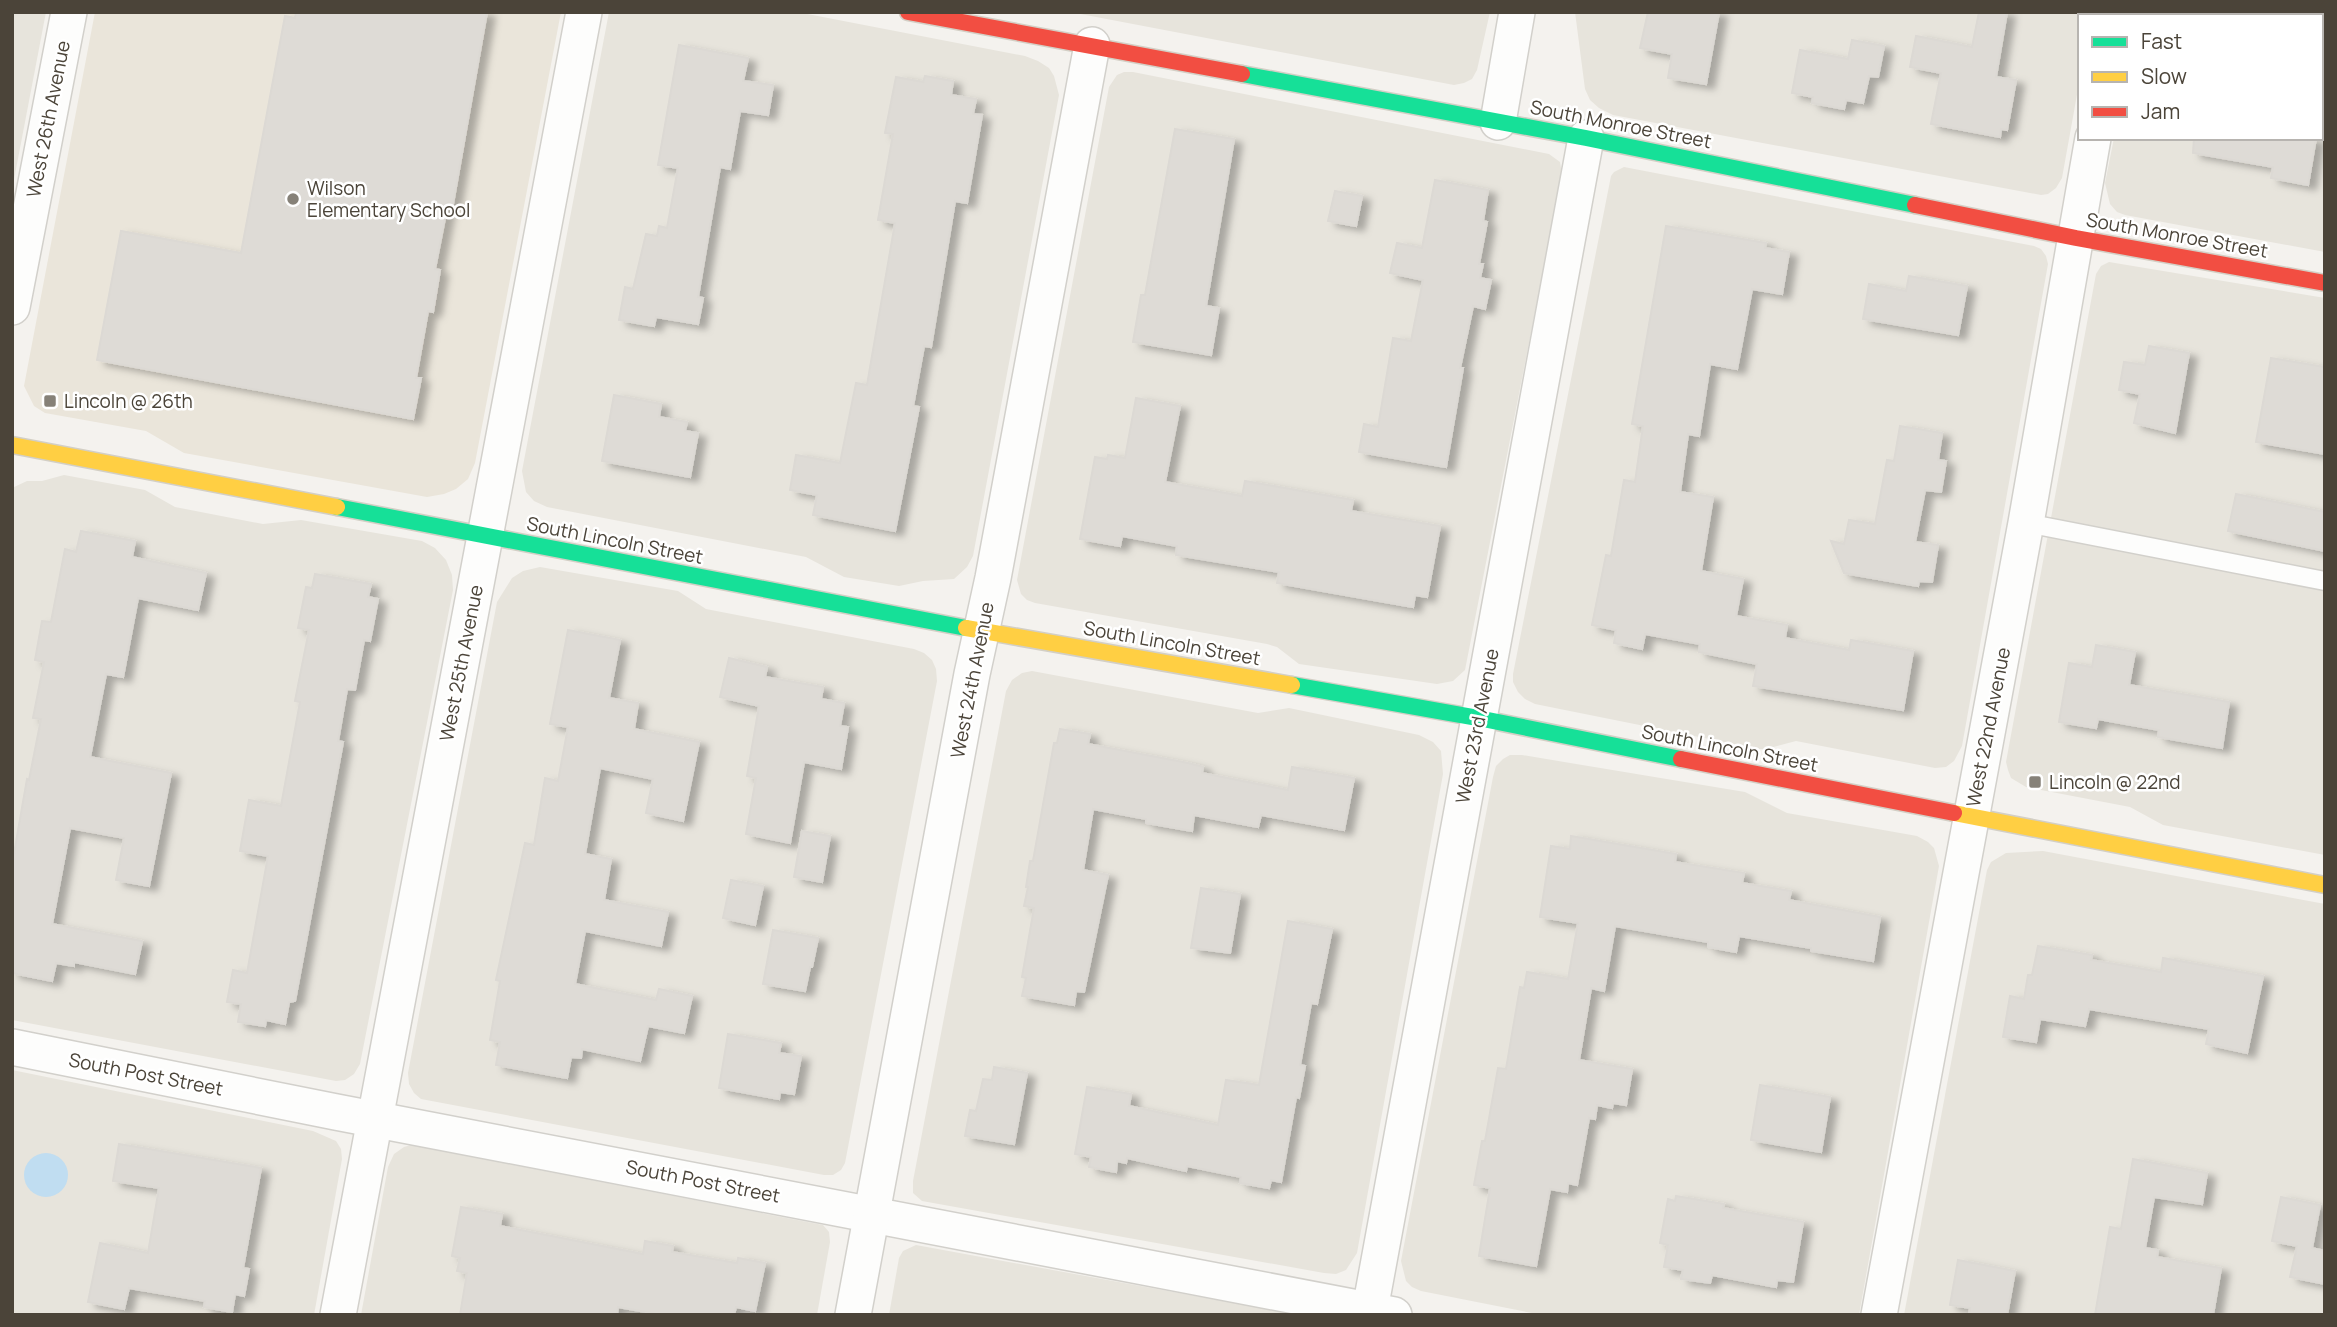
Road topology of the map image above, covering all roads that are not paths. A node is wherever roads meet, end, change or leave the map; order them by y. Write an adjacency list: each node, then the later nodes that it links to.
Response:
1 (69, 12): 11 (street, West 26th Avenue)
2 (584, 12): 14 (street, West 25th Avenue)
3 (909, 12): 5 (street, South Monroe Street)
4 (1517, 12): 6 (street)
5 (1092, 45): 6 (street, South Monroe Street); 16 (street, West 24th Avenue)
6 (1498, 122): 7 (street, South Monroe Street)
7 (1586, 138): 9 (street, South Monroe Street); 17 (street, West 23rd Avenue)
8 (2093, 140): 9 (street, West 22nd Avenue)
9 (2076, 238): 10 (street, South Monroe Street); 13 (street, West 22nd Avenue)
10 (2325, 283)
11 (12, 307)
12 (12, 445): 14 (street, South Lincoln Street)
13 (2026, 523): 15 (lane); 18 (street, West 22nd Avenue)
14 (485, 537): 16 (street, South Lincoln Street); 21 (street, West 25th Avenue)
15 (2325, 581)
16 (981, 631): 17 (street, South Lincoln Street); 22 (street, West 24th Avenue)
17 (1478, 719): 18 (street, South Lincoln Street); 23 (street, West 23rd Avenue)
18 (1971, 817): 19 (street, South Lincoln Street); 26 (street, West 22nd Avenue)
19 (2325, 885)
20 (12, 1047): 21 (street, South Post Street)
21 (374, 1119): 22 (street, South Post Street); 24 (street, West 25th Avenue)
22 (872, 1214): 23 (street, South Post Street); 25 (street, West 24th Avenue)
23 (1378, 1313)
24 (338, 1315)
25 (853, 1315)
26 (1879, 1315)

